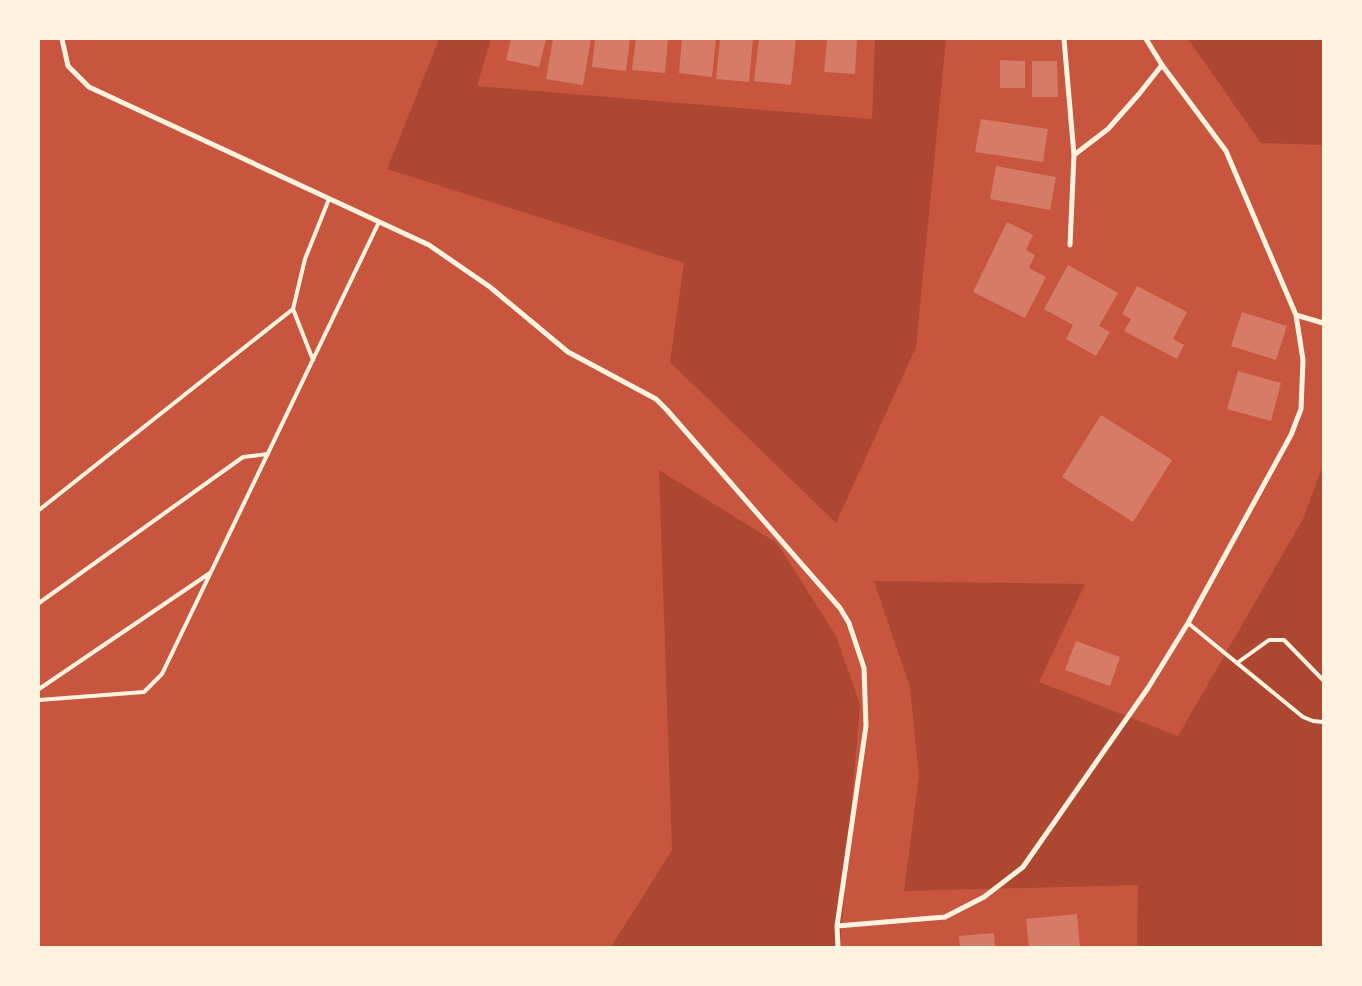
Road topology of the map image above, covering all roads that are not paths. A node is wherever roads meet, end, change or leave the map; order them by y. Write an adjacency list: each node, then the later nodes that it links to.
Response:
1 (62, 39): 6 (street)
2 (1064, 39): 5 (street)
3 (1146, 39): 4 (street)
4 (1162, 65): 5 (street); 10 (street)
5 (1074, 155): 8 (street)
6 (329, 199): 7 (street); 9 (lane)
7 (379, 222): 12 (lane); 23 (street)
8 (1070, 246)
9 (293, 309): 12 (lane); 14 (lane)
10 (1296, 315): 11 (street); 17 (street)
11 (1323, 322)
12 (313, 360): 13 (lane)
13 (268, 454): 15 (lane); 16 (lane)
14 (39, 510)
15 (211, 572): 20 (lane); 21 (lane)
16 (39, 603)
17 (1188, 623): 18 (lane); 23 (street)
18 (1237, 663): 19 (lane); 22 (lane)
19 (1323, 680)
20 (39, 689)
21 (39, 700)
22 (1323, 722)
23 (837, 926): 24 (street)
24 (838, 947)

